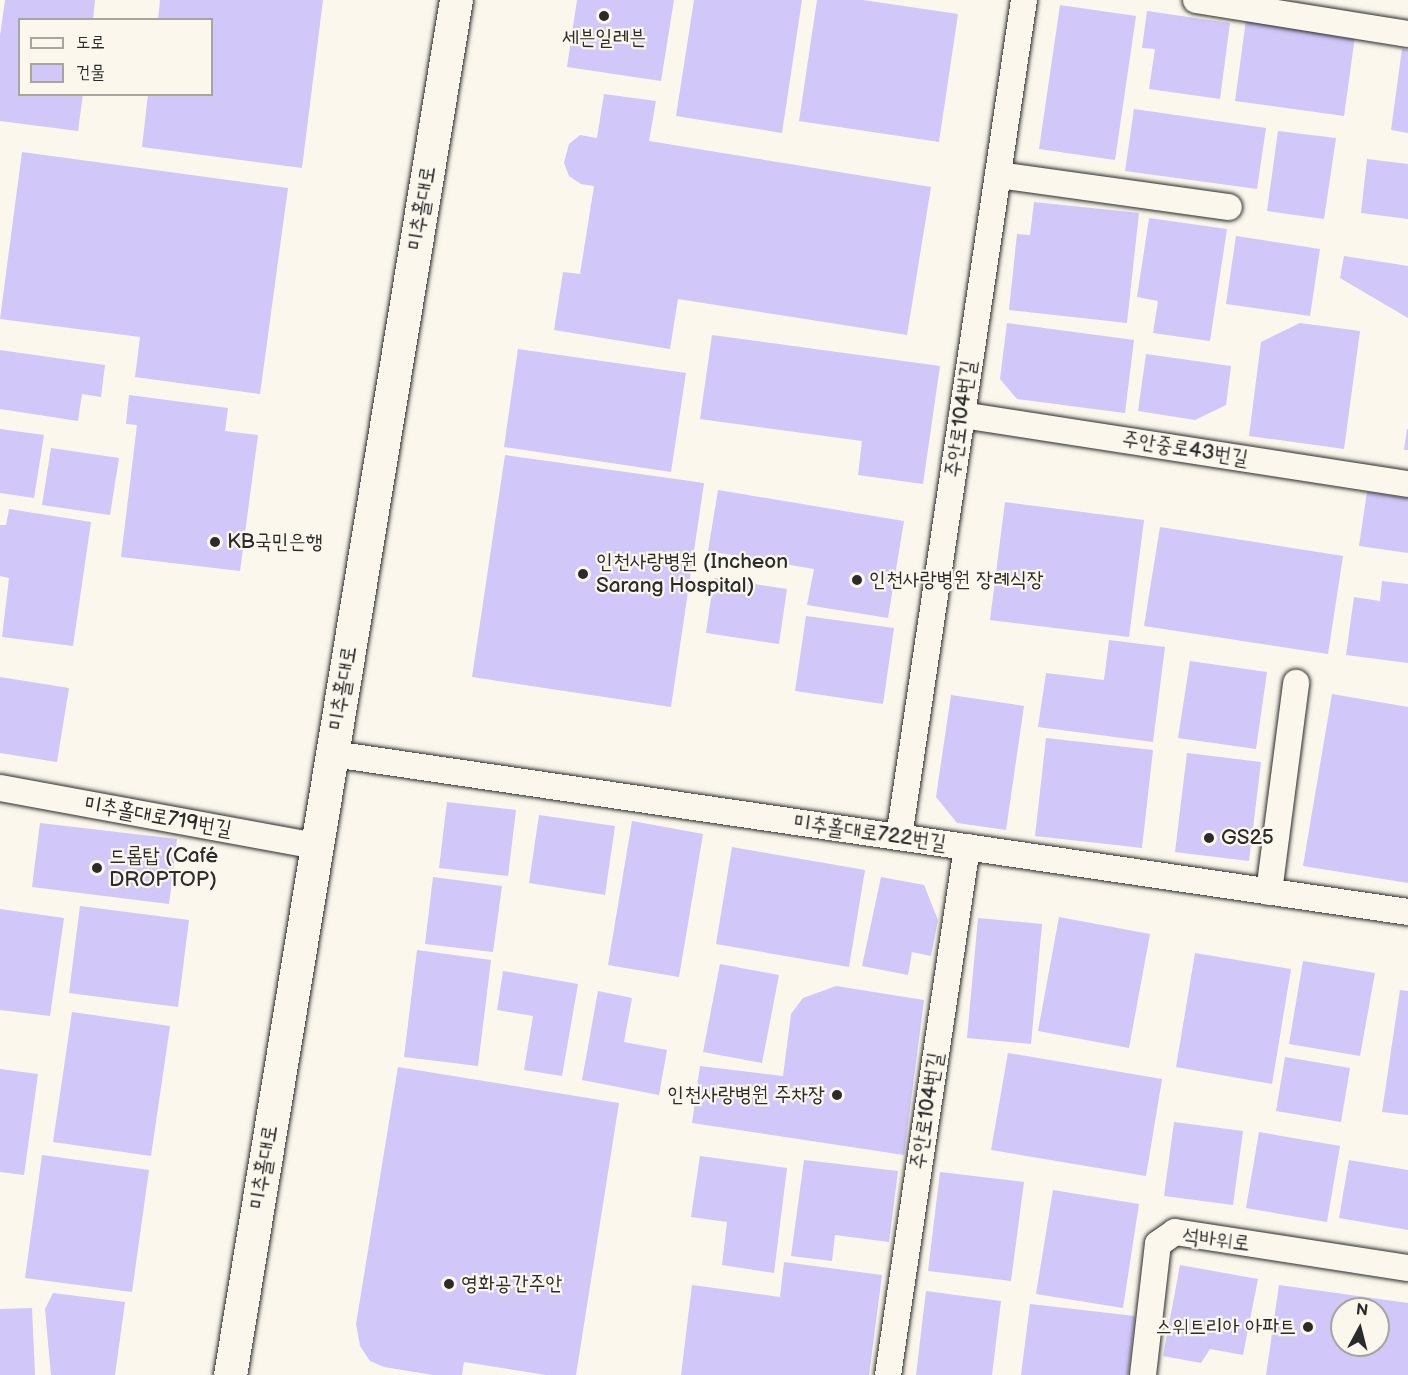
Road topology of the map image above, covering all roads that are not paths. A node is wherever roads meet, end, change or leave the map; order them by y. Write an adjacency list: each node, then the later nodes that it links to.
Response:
1 (456, 0): 10 (main road, 미추홀대로)
2 (1024, 0): 5 (lane, 주안로104번길)
3 (1196, 0): 4 (lane)
4 (1408, 34)
5 (998, 175): 6 (lane); 7 (lane, 주안로104번길)
6 (1229, 207)
7 (962, 415): 8 (lane, 주안중로43번길); 12 (lane, 주안로104번길)
8 (1408, 484)
9 (1296, 683): 15 (lane)
10 (333, 754): 12 (lane, 미추홀대로722번길); 13 (main road, 미추홀대로)
11 (0, 788): 13 (lane, 미추홀대로719번길)
12 (899, 837): 14 (lane, 미추홀대로722번길)
13 (317, 846): 18 (main road, 미추홀대로)
14 (967, 847): 15 (lane, 미추홀대로722번길); 19 (lane, 주안로104번길)
15 (1269, 892): 16 (lane, 미추홀대로722번길)
16 (1408, 912)
17 (1408, 1268): 20 (lane, 석바위로)
18 (230, 1375)
19 (888, 1375)
20 (1143, 1375)

